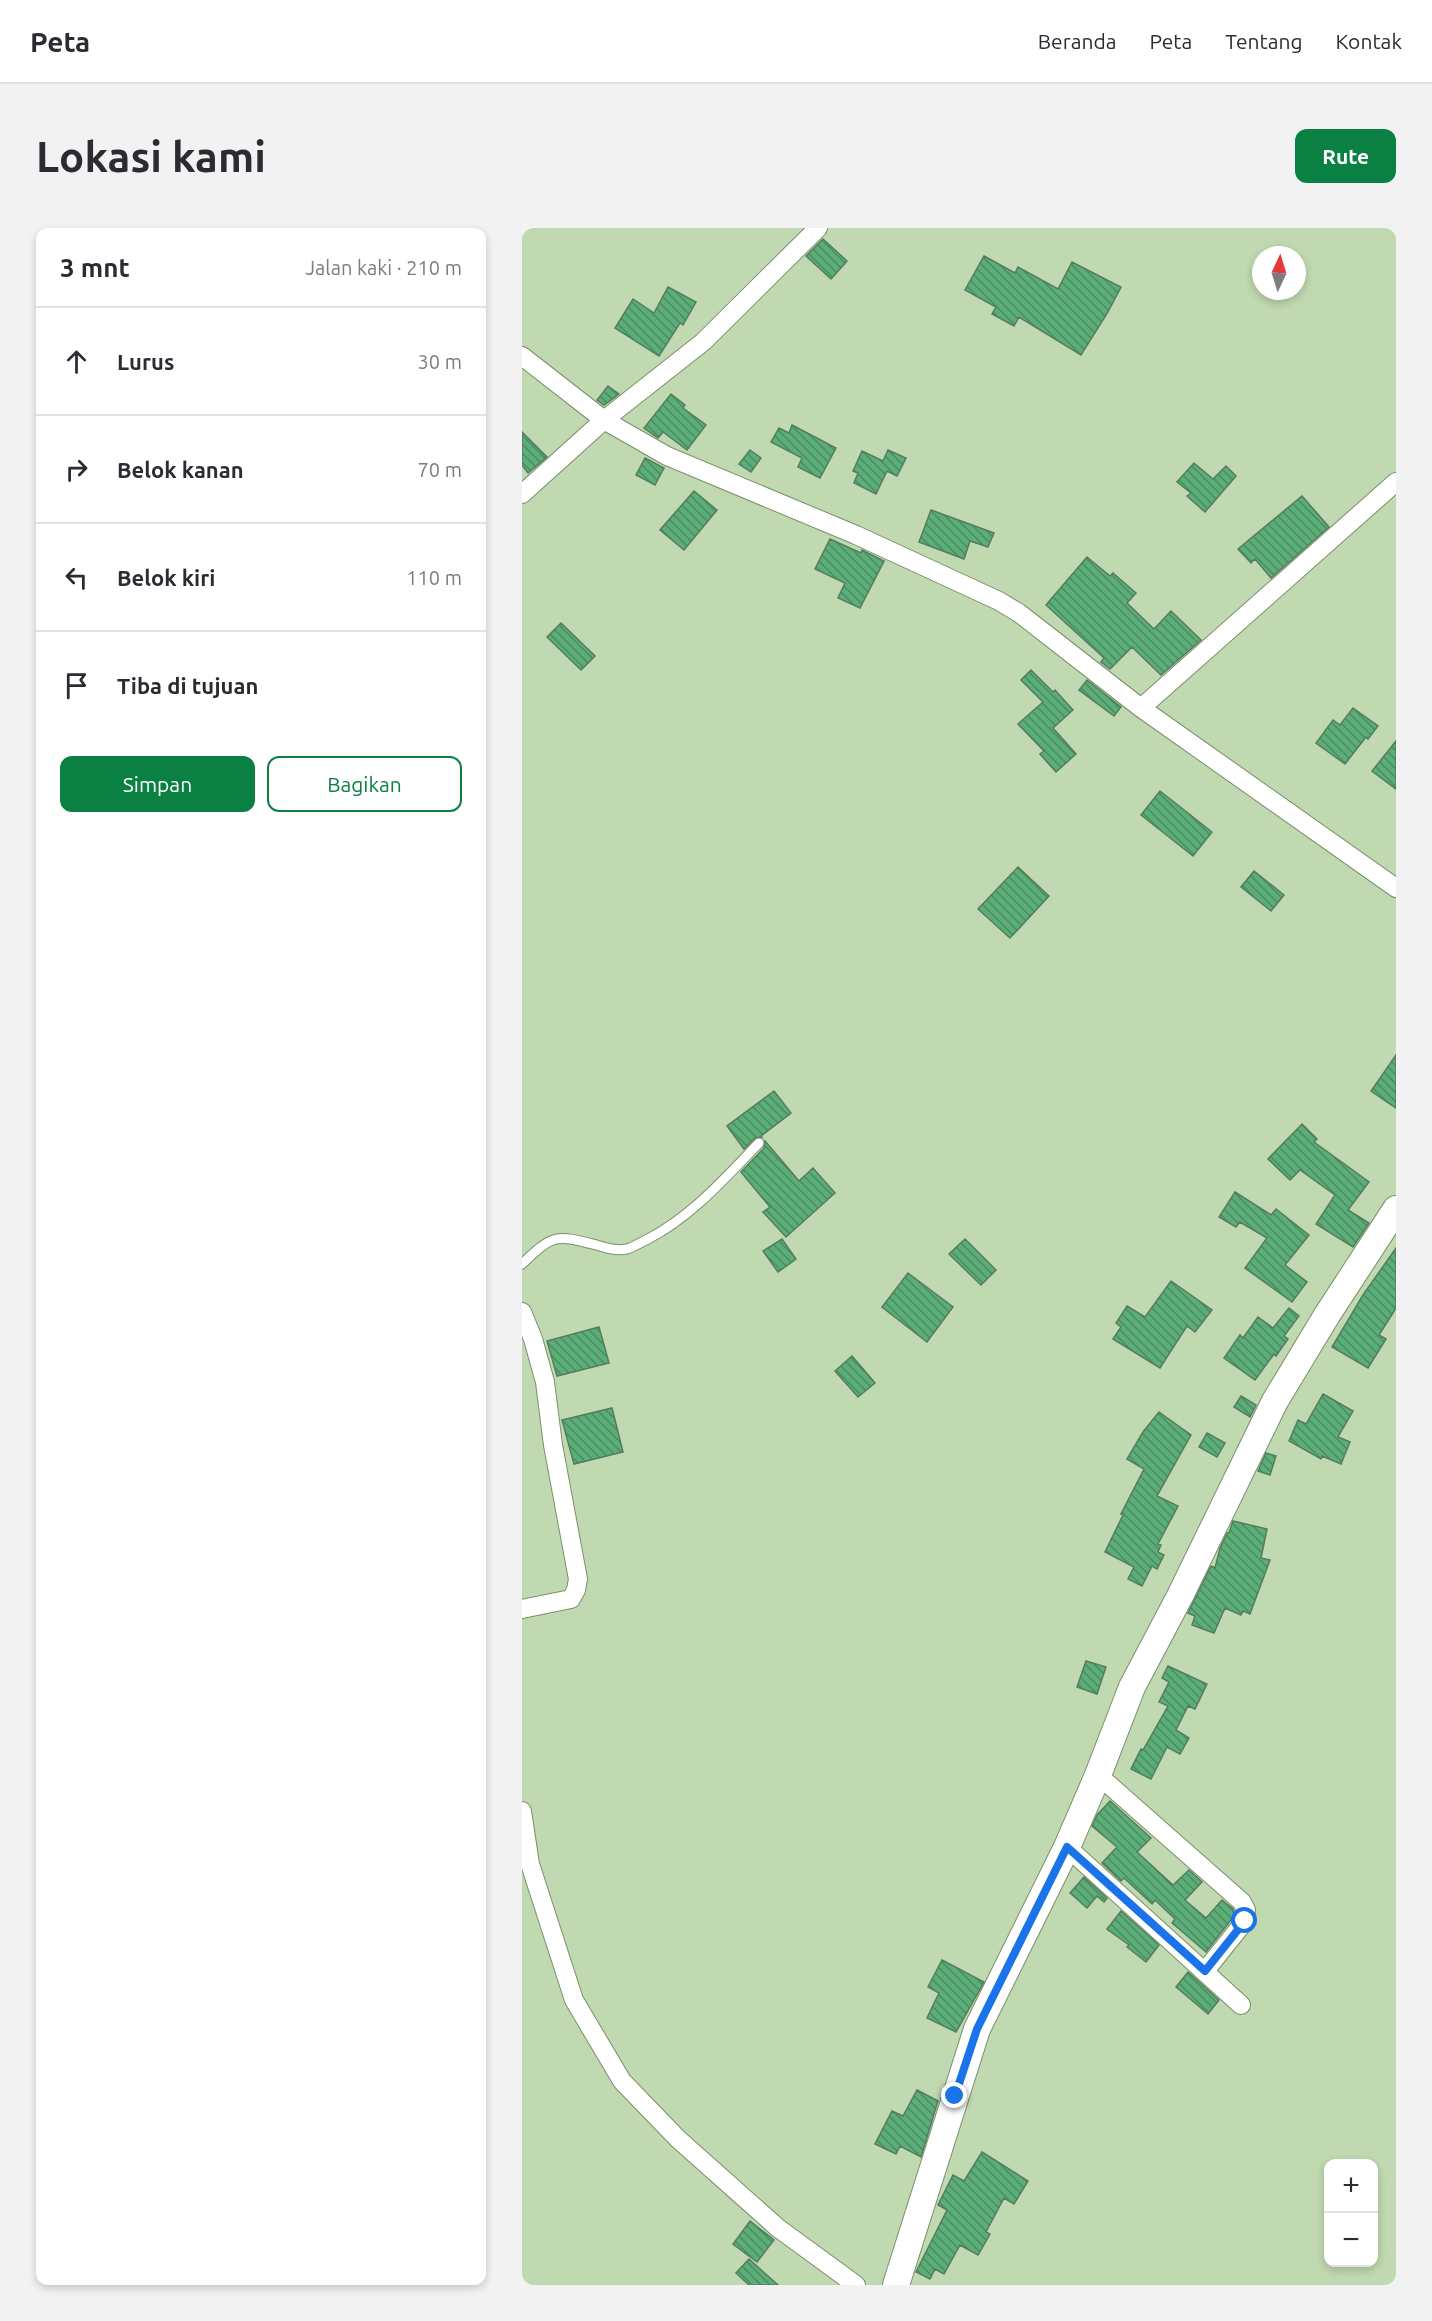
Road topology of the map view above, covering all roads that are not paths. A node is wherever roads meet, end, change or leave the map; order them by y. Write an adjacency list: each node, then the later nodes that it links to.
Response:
1 (819, 228): 3 (street)
2 (522, 356): 3 (street)
3 (604, 420): 5 (street); 6 (street)
4 (1396, 482): 6 (street)
5 (522, 494)
6 (1141, 708): 7 (street)
7 (1396, 888)
8 (759, 1143): 10 (lane)
9 (1396, 1209): 14 (street)
10 (522, 1264)
11 (522, 1312): 12 (street)
12 (528, 1353): 13 (street)
13 (522, 1609)
14 (1098, 1775): 16 (street); 17 (street)
15 (522, 1811): 19 (street)
16 (1067, 1847): 17 (street); 20 (street)
17 (1205, 1971): 18 (street)
18 (1241, 2005)
19 (856, 2285)
20 (896, 2285)

